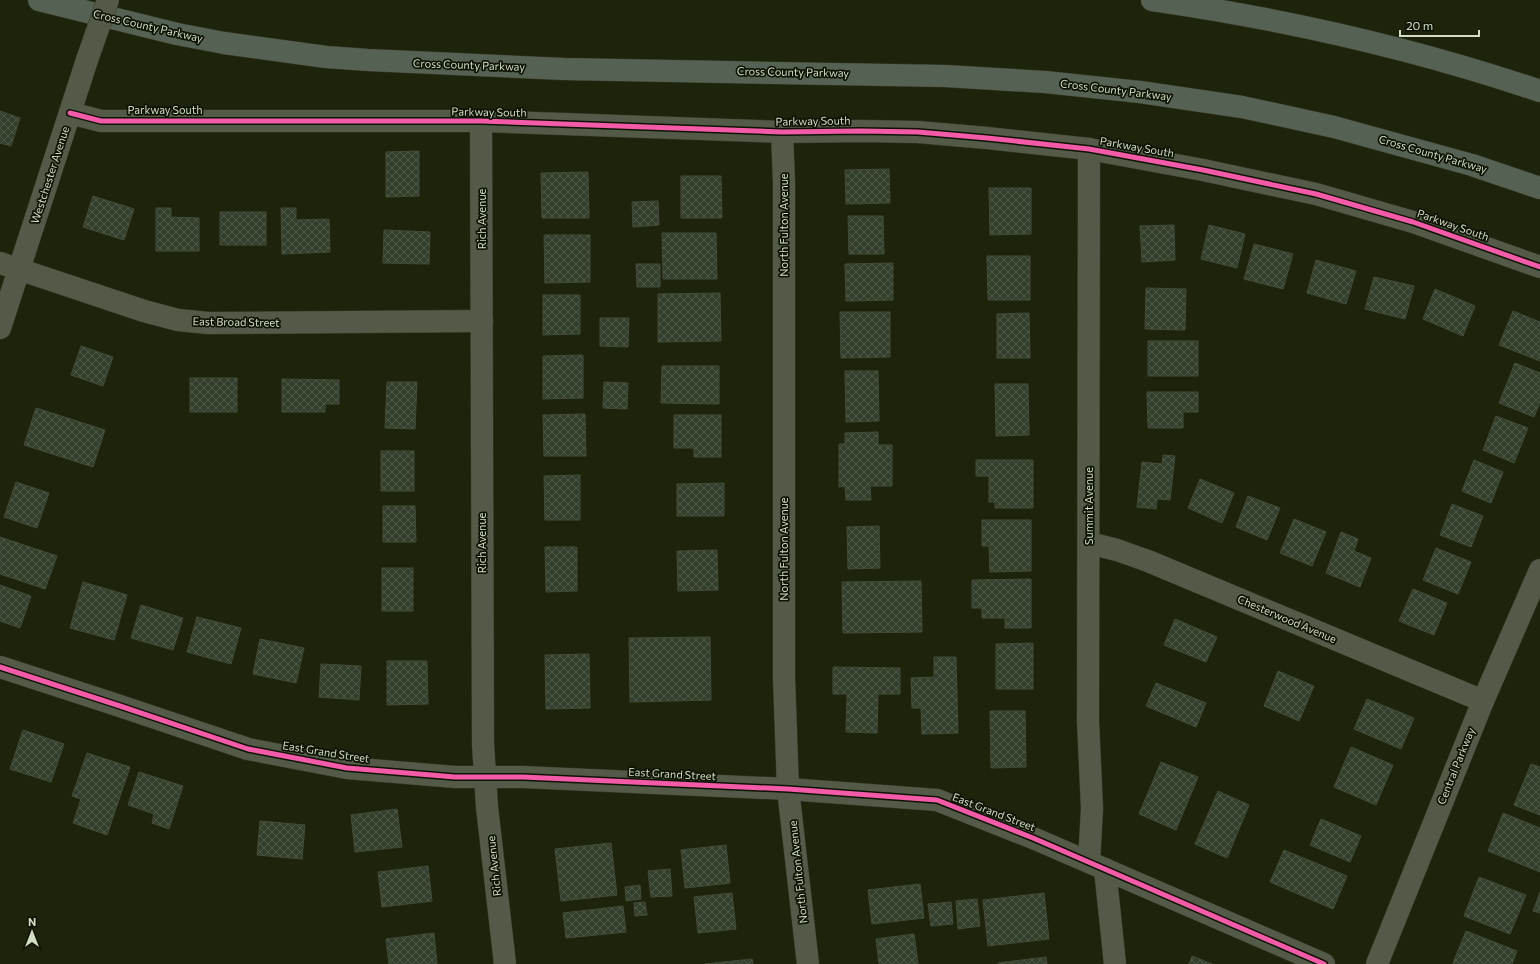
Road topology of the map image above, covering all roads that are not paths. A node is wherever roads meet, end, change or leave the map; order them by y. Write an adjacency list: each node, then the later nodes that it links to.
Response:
1 (39, 0): 9 (highway, Cross County Parkway)
2 (108, 0): 5 (street, Westchester Avenue, bridge)
3 (1152, 0): 4 (highway)
4 (1540, 91)
5 (70, 113): 6 (street, Parkway South); 10 (street, Westchester Avenue)
6 (481, 121): 7 (street, Parkway South); 12 (street, Rich Avenue)
7 (782, 132): 8 (street, Parkway South); 19 (street, North Fulton Avenue)
8 (1089, 149): 11 (street, Parkway South); 14 (street, Summit Avenue)
9 (1540, 188)
10 (10, 266): 12 (street, East Broad Street); 13 (street, Westchester Avenue)
11 (1540, 267)
12 (482, 321): 18 (street, Rich Avenue)
13 (0, 328)
14 (1089, 543): 17 (street, Chesterwood Avenue); 20 (street, Summit Avenue)
15 (1540, 570): 17 (street, Central Parkway)
16 (0, 667): 18 (street, East Grand Street)
17 (1483, 701): 25 (street, Central Parkway)
18 (485, 777): 19 (street, East Grand Street); 21 (street, Rich Avenue)
19 (788, 789): 20 (street, East Grand Street); 22 (street, North Fulton Avenue)
20 (1097, 866): 23 (street, Summit Avenue); 24 (street, East Grand Street)
21 (505, 964)
22 (808, 964)
23 (1115, 964)
24 (1324, 964)
25 (1377, 964)

